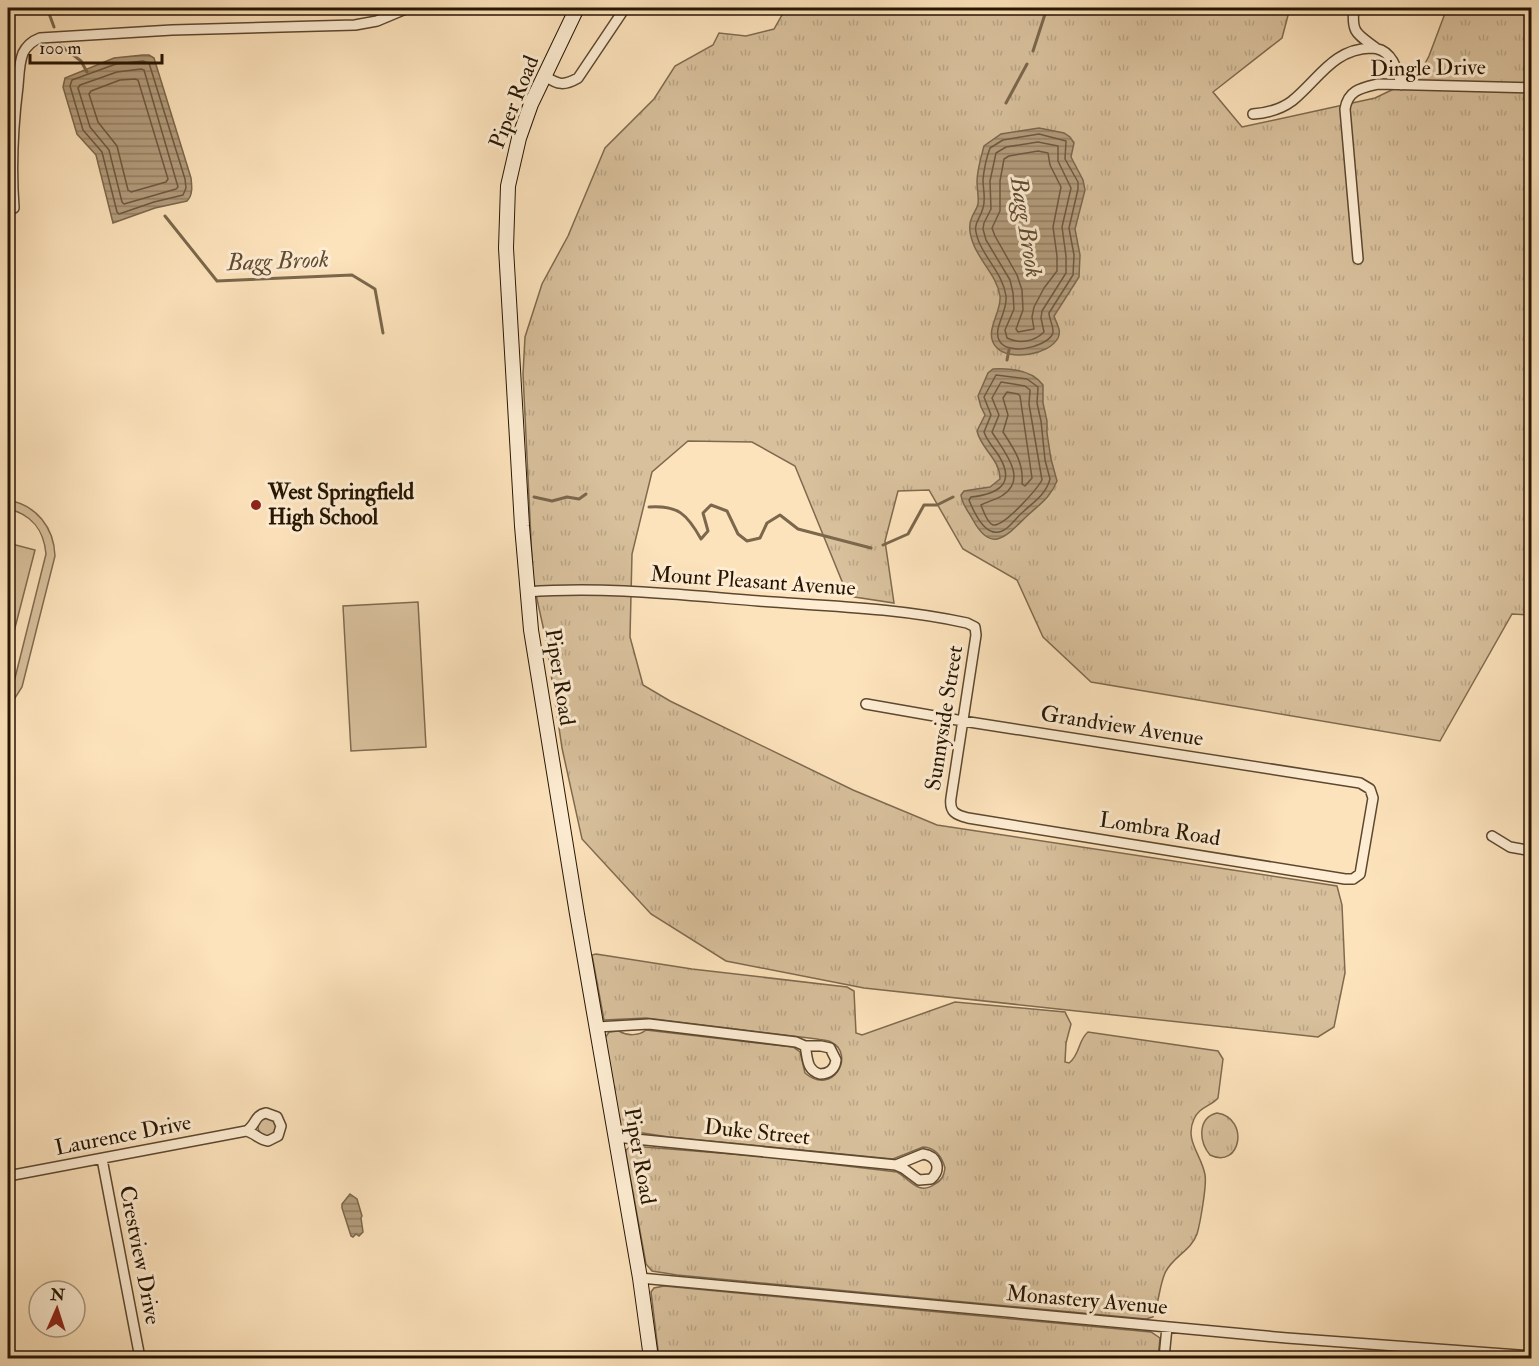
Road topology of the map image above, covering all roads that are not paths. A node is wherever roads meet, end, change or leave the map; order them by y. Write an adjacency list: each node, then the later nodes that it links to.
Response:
1 (408, 8): 10 (street)
2 (577, 8): 6 (main road, Piper Road)
3 (625, 8): 6 (street)
4 (1354, 8): 5 (street)
5 (1376, 48): 7 (street); 9 (street)
6 (545, 76): 12 (main road, Piper Road)
7 (1401, 85): 8 (street, Dingle Drive); 11 (street, Dingle Drive)
8 (1532, 87)
9 (1253, 114)
10 (14, 208)
11 (1358, 259)
12 (527, 592): 13 (street, Mount Pleasant Avenue); 20 (main road, Piper Road)
13 (975, 627): 15 (street, Sunnyside Street)
14 (866, 704): 15 (street, Grandview Avenue)
15 (963, 721): 16 (street, Sunnyside Street); 19 (street, Grandview Avenue)
16 (955, 813): 19 (street, Lombra Road)
17 (1492, 836): 18 (street)
18 (1532, 851)
19 (1358, 876)
20 (597, 1027): 21 (street); 23 (main road, Piper Road)
21 (805, 1046)
22 (246, 1131): 24 (street, Laurence Drive)
23 (615, 1137): 25 (street, Duke Street); 27 (main road, Piper Road)
24 (102, 1159): 26 (street, Laurence Drive); 30 (street, Crestview Drive)
25 (896, 1165)
26 (8, 1176)
27 (640, 1278): 28 (street, Monastery Avenue); 31 (main road, Piper Road)
28 (1167, 1327): 29 (street, Monastery Avenue); 32 (street)
29 (1532, 1356)
30 (140, 1359)
31 (651, 1359)
32 (1164, 1359)

